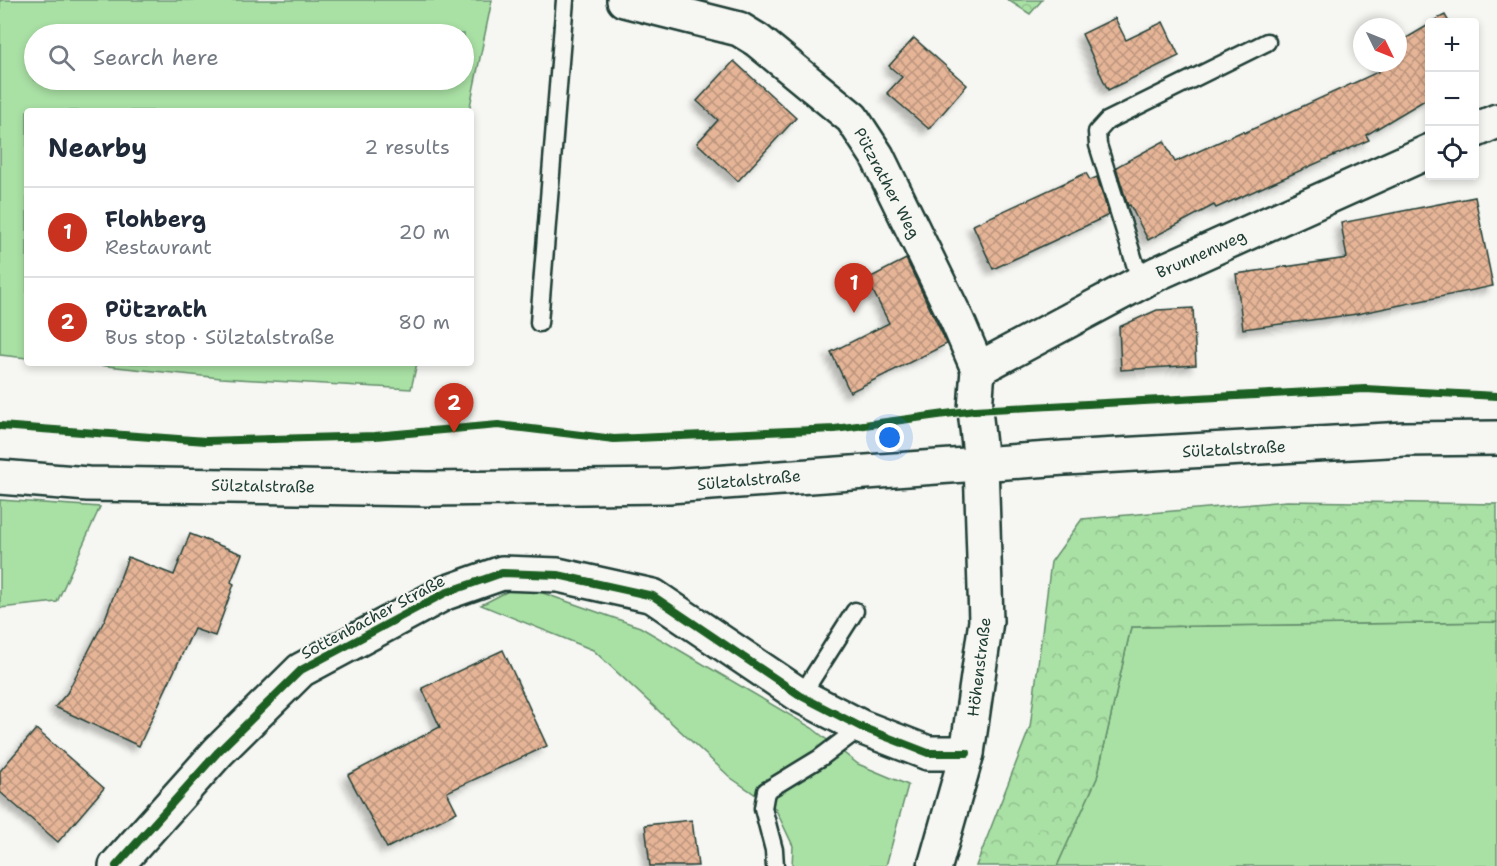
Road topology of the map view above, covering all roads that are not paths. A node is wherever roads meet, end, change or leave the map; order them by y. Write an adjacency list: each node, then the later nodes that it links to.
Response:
1 (565, 0): 8 (lane)
2 (624, 0): 9 (street, Pützrather Weg)
3 (1268, 42): 7 (lane)
4 (1497, 121): 5 (street)
5 (1479, 129)
6 (1425, 153): 7 (street, Brunnenweg)
7 (1141, 283): 9 (street, Brunnenweg)
8 (539, 323)
9 (978, 369): 11 (street, Pützrather Weg)
10 (1497, 438): 11 (street, Sülztalstraße)
11 (981, 463): 12 (street, Sülztalstraße); 16 (street, Höhenstraße)
12 (0, 477)
13 (855, 611): 14 (lane)
14 (801, 696): 15 (street, Sottenbacher Straße); 17 (street, Sottenbacher Straße)
15 (861, 728): 16 (street, Sottenbacher Straße); 18 (lane)
16 (967, 753): 19 (street, Höhenstraße)
17 (116, 866)
18 (775, 866)
19 (935, 866)

